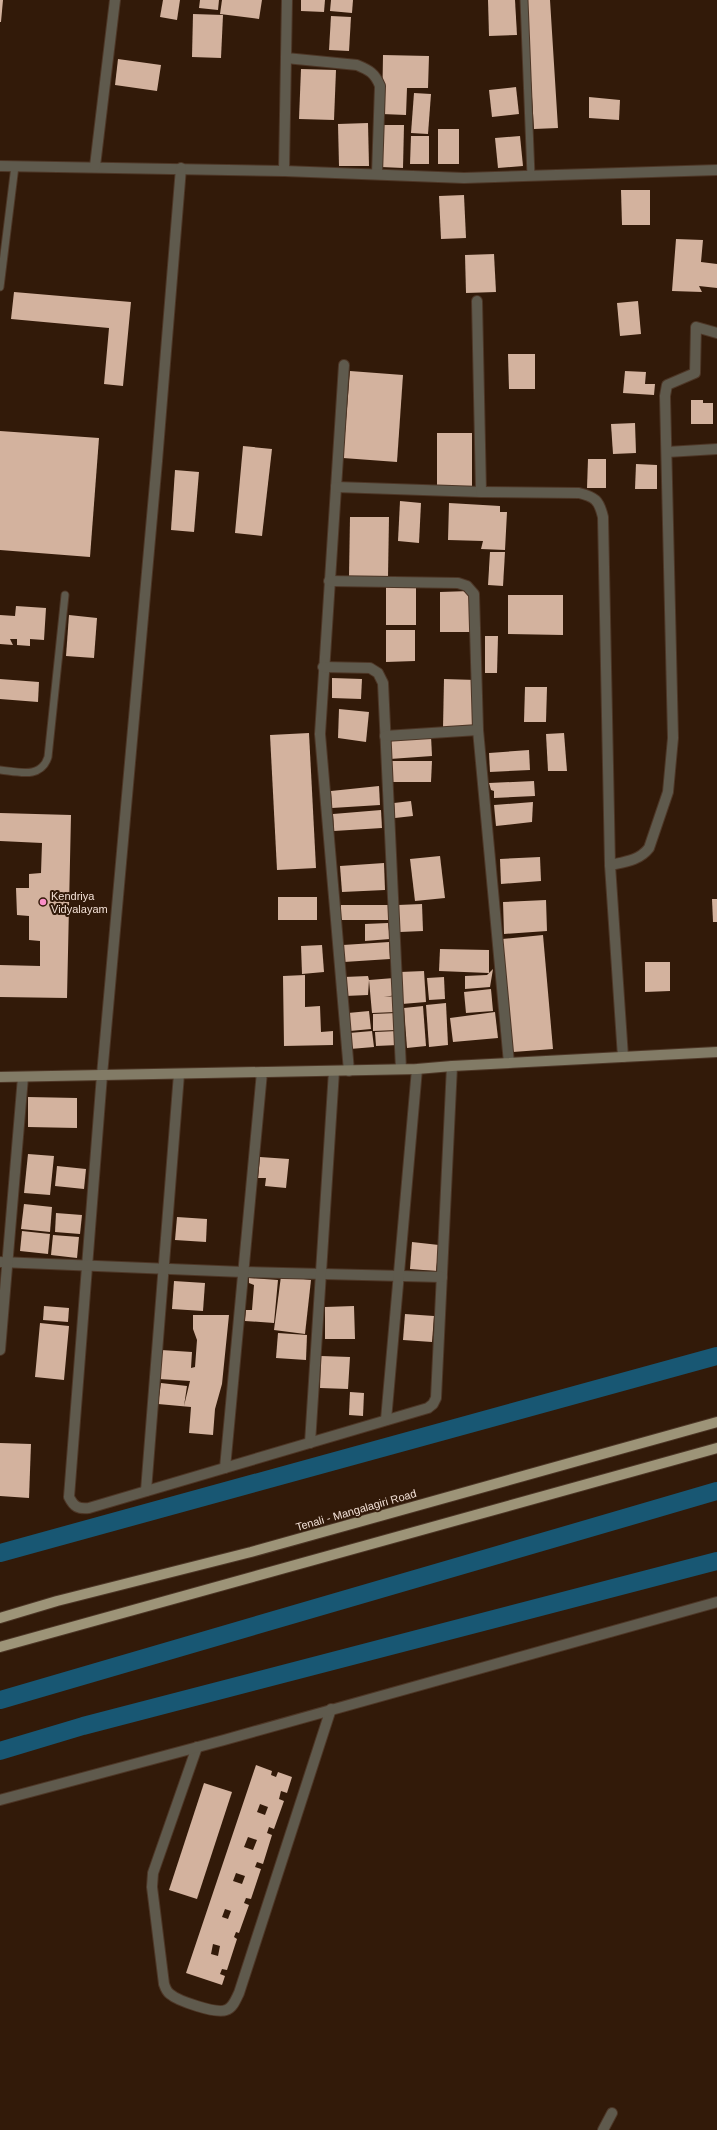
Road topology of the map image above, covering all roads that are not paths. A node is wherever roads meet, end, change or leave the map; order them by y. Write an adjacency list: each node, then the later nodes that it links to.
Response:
1 (115, 0): 7 (street)
2 (287, 0): 4 (street)
3 (524, 0): 12 (lane)
4 (286, 58): 10 (street); 11 (street)
5 (0, 166): 6 (street)
6 (15, 166): 7 (street); 13 (lane)
7 (95, 166): 8 (street)
8 (181, 168): 10 (street); 38 (street)
9 (717, 170): 12 (street)
10 (284, 171): 11 (street)
11 (377, 174): 12 (street)
12 (531, 176)
13 (0, 287)
14 (477, 301): 20 (street)
15 (717, 333): 18 (street)
16 (344, 365): 19 (street)
17 (717, 449): 18 (street)
18 (667, 452): 27 (street)
19 (336, 487): 20 (street); 21 (street)
20 (481, 492): 27 (street)
21 (329, 581): 23 (street); 24 (street)
22 (65, 595): 26 (lane)
23 (323, 667): 25 (street); 35 (street)
24 (478, 730): 25 (street); 30 (street)
25 (385, 736): 32 (street)
26 (0, 770)
27 (610, 865): 29 (street)
28 (717, 1052): 29 (main road)
29 (623, 1057): 30 (main road)
30 (509, 1063): 31 (main road)
31 (452, 1066): 33 (main road); 47 (street)
32 (401, 1069): 33 (main road); 35 (main road)
33 (417, 1069): 46 (street)
34 (334, 1071): 35 (main road); 36 (main road); 45 (street)
35 (349, 1071)
36 (262, 1072): 37 (main road); 44 (street)
37 (179, 1074): 38 (main road); 43 (street)
38 (102, 1075): 40 (main road); 42 (street)
39 (0, 1077): 40 (main road)
40 (23, 1077): 41 (street)
41 (4, 1262): 42 (street); 48 (street)
42 (86, 1265): 43 (street); 54 (street)
43 (163, 1268): 44 (street); 54 (street)
44 (243, 1272): 45 (street); 53 (street)
45 (321, 1274): 46 (street); 51 (street)
46 (398, 1276): 47 (street); 49 (street)
47 (442, 1276): 49 (street)
48 (0, 1350)
49 (386, 1420): 51 (street)
50 (717, 1422): 56 (main road, Tenali - Mangalagiri Road)
51 (310, 1443): 53 (street)
52 (717, 1448): 57 (main road)
53 (225, 1468): 54 (street)
54 (146, 1491)
55 (717, 1602): 58 (street)
56 (0, 1618)
57 (0, 1647)
58 (331, 1710): 59 (street); 59 (street)
59 (197, 1747): 60 (street)
60 (0, 1800)
61 (612, 2113): 62 (street)
62 (603, 2130)

